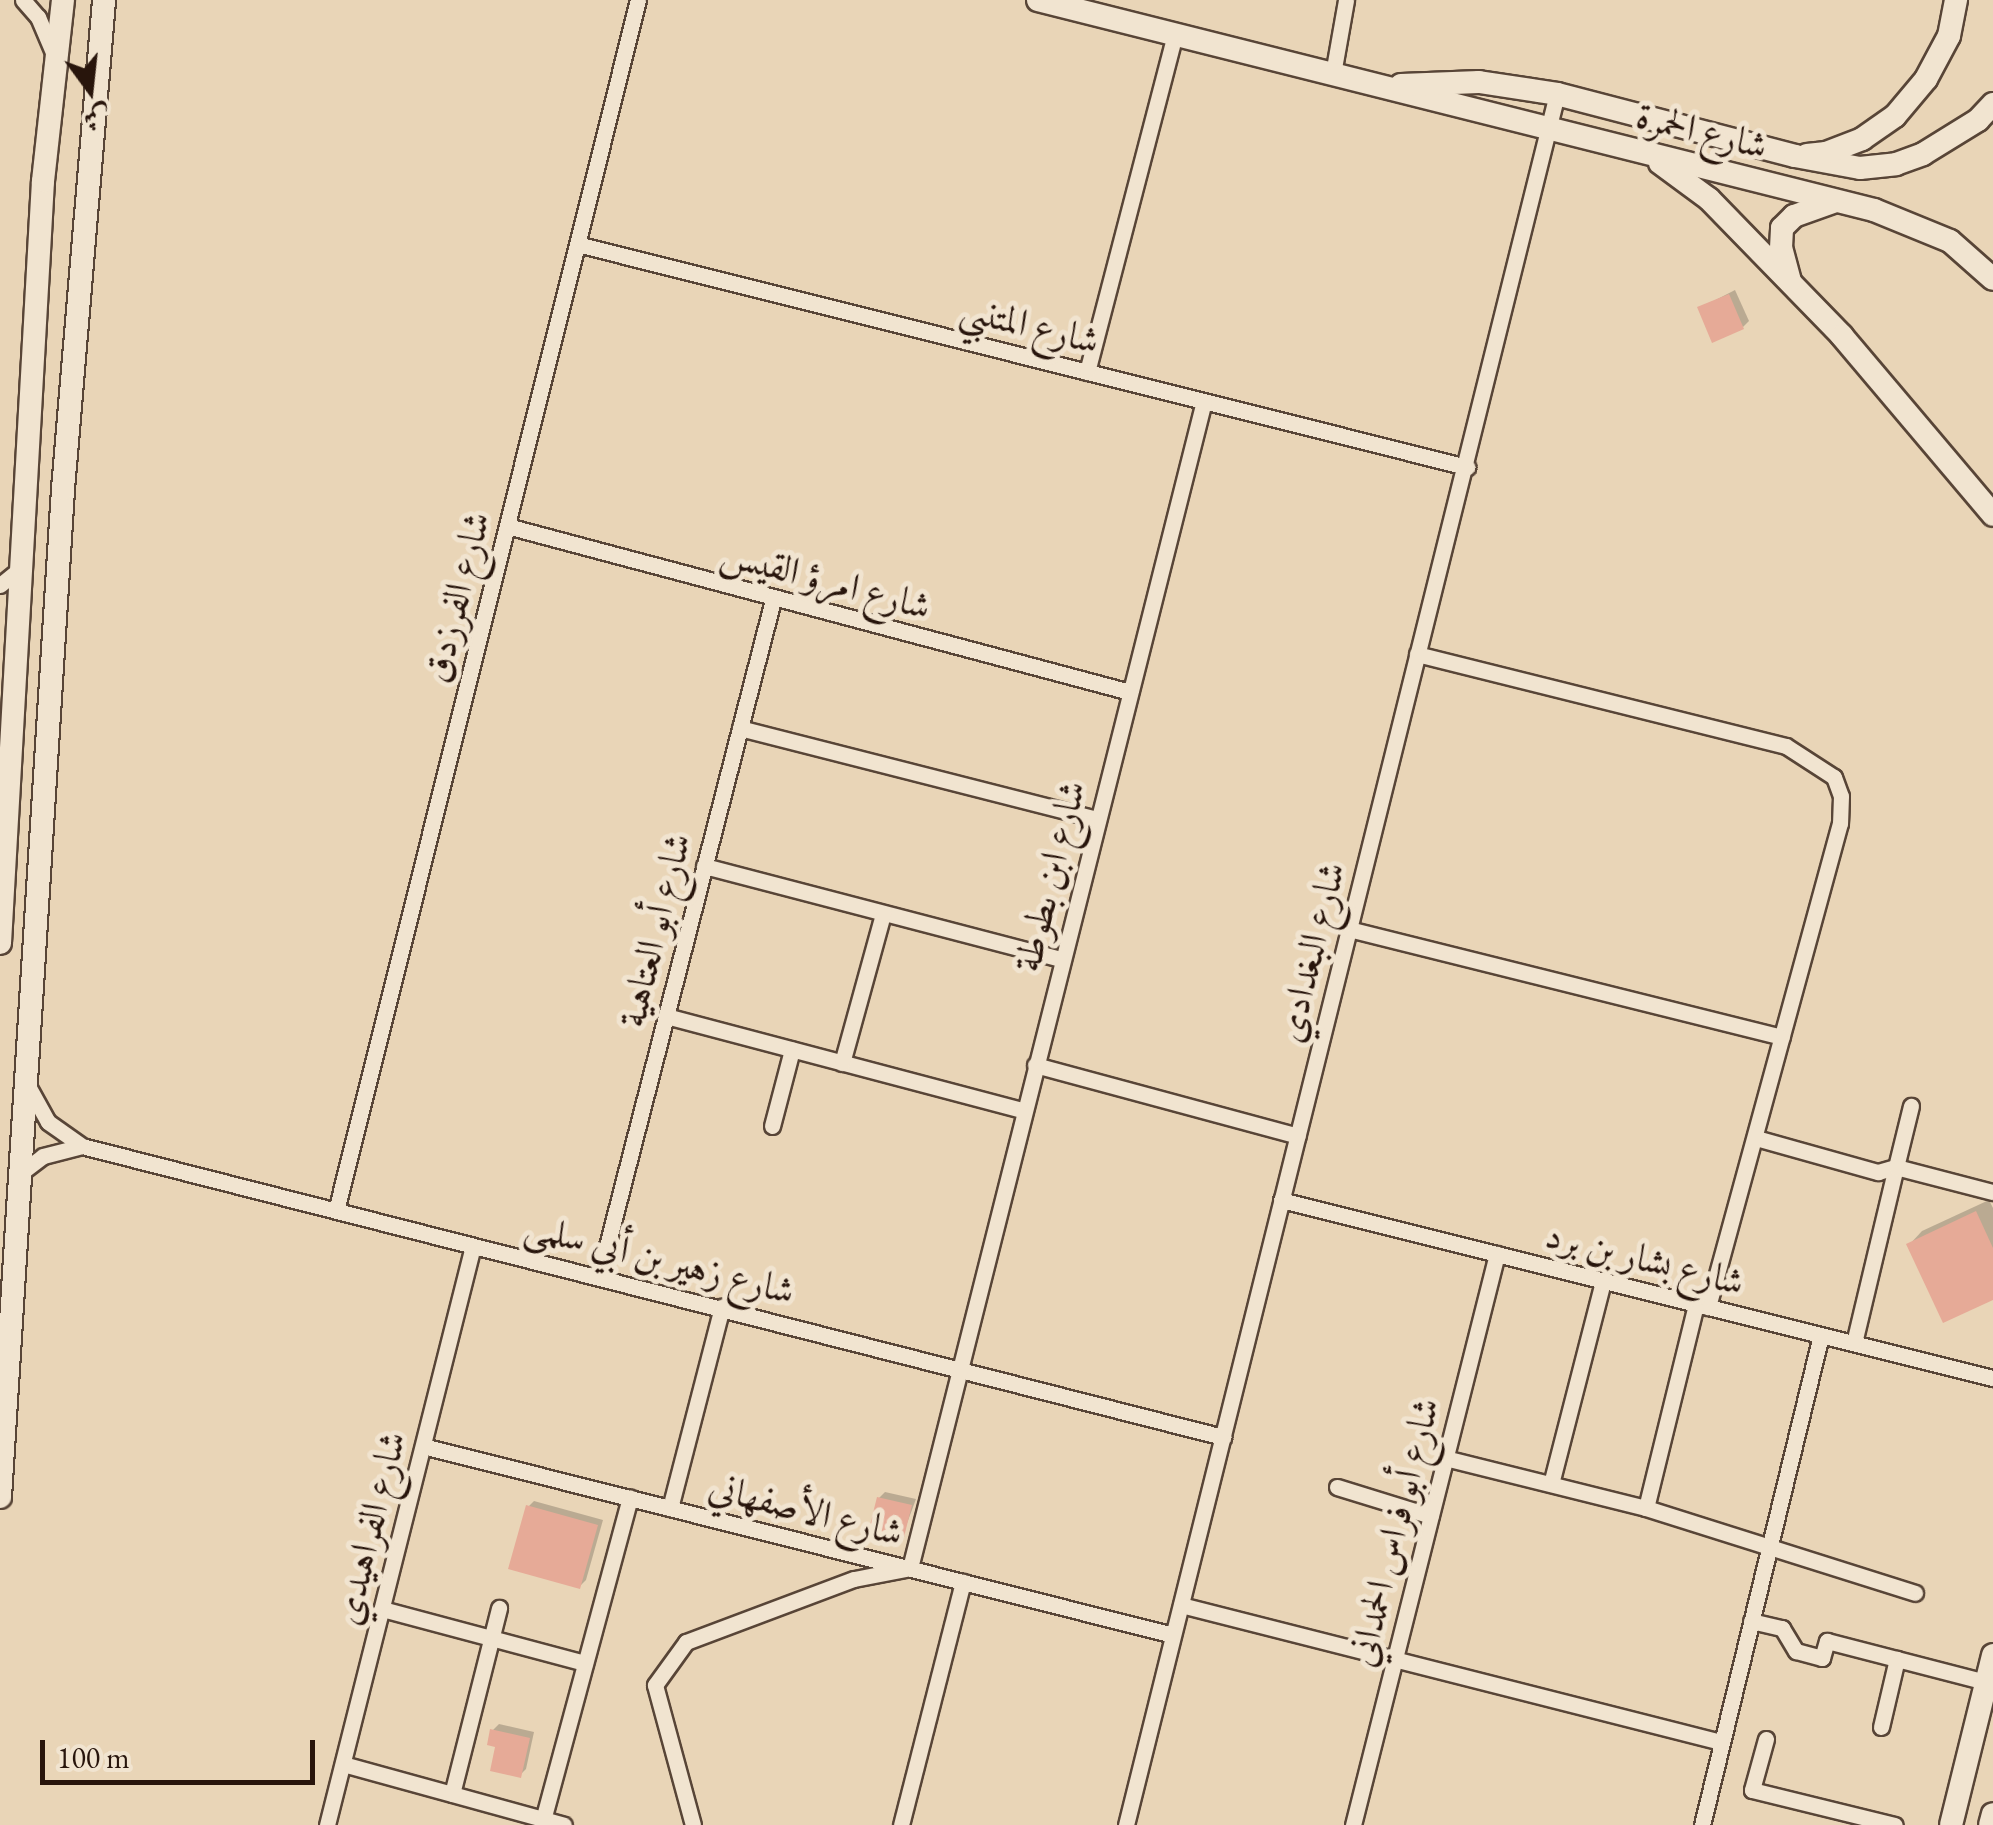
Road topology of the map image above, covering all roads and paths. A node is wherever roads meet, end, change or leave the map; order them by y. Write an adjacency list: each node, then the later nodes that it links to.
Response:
1 (24, 0): 9 (street)
2 (63, 0): 9 (street)
3 (104, 0): 44 (street)
4 (638, 0): 18 (street, شارع الفرزدق)
5 (1038, 0): 8 (street, شارع الحمرة)
6 (1346, 0): 10 (street)
7 (1956, 0): 16 (street)
8 (1175, 35): 10 (street, شارع الحمرة); 21 (street)
9 (59, 66): 26 (street)
10 (1334, 74): 11 (street, شارع الحمرة)
11 (1377, 86): 12 (street, شارع الحمرة); 14 (street, شارع الحمرة)
12 (1557, 94): 14 (street, شارع البغدادي); 16 (street, شارع الحمرة)
13 (1993, 104): 16 (street, شارع الحمرة)
14 (1550, 130): 15 (street, شارع الحمرة); 23 (street, شارع البغدادي)
15 (1635, 148): 17 (street, شارع الحمرة); 20 (street)
16 (1795, 156)
17 (1838, 201): 19 (street, شارع الحمرة); 20 (street)
18 (577, 244): 21 (street, شارع المتنبي); 25 (street, شارع الفرزدق)
19 (1993, 279)
20 (1792, 289): 24 (street)
21 (1087, 372): 22 (street, شارع المتنبي)
22 (1204, 401): 23 (street, شارع المتنبي); 31 (street, شارع ابن بطوطة)
23 (1466, 467): 30 (street, شارع البغدادي)
24 (1993, 515)
25 (507, 526): 28 (street, شارع امرؤ القيس); 55 (street, شارع الفرزدق)
26 (21, 568): 27 (street); 29 (street)
27 (0, 585)
28 (773, 600): 31 (street, شارع امرؤ القيس); 32 (street, شارع أبو العتاهية)
29 (9, 613): 37 (street)
30 (1418, 654): 36 (street, شارع البغدادي); 40 (street)
31 (1130, 692): 33 (street, شارع ابن بطوطة)
32 (740, 728): 33 (street); 34 (street, شارع أبو العتاهية)
33 (1098, 819): 38 (street, شارع ابن بطوطة)
34 (704, 866): 35 (street); 39 (street, شارع أبو العتاهية)
35 (882, 914): 38 (street); 42 (street)
36 (1349, 928): 40 (street); 48 (street, شارع البغدادي)
37 (0, 943)
38 (1062, 959): 43 (street, شارع ابن بطوطة)
39 (666, 1016): 41 (street); 58 (street, شارع أبو العتاهية)
40 (1782, 1037): 49 (street)
41 (792, 1050): 42 (street); 47 (street)
42 (842, 1063): 46 (street)
43 (1034, 1065): 46 (street, شارع ابن بطوطة); 48 (street)
44 (28, 1086): 50 (street, شارع زهير بن أبي سلمى); 52 (street)
45 (1911, 1106): 51 (street)
46 (1023, 1110): 64 (street, شارع ابن بطوطة)
47 (772, 1126)
48 (1298, 1136): 54 (street, شارع البغدادي)
49 (1756, 1138): 51 (street); 60 (street)
50 (82, 1146): 52 (street); 55 (street, شارع زهير بن أبي سلمى)
51 (1896, 1167): 53 (street); 63 (street)
52 (22, 1172): 71 (street)
53 (1993, 1192)
54 (1281, 1200): 57 (street, شارع بشار بن برد); 66 (street, شارع البغدادي)
55 (336, 1211): 56 (street, شارع زهير بن أبي سلمى)
56 (473, 1246): 58 (street, شارع زهير بن أبي سلمى); 67 (street, شارع الفراهيدي)
57 (1497, 1254): 59 (street, شارع بشار بن برد); 68 (street, شارع أبو فراس الحمداني)
58 (599, 1277): 61 (street, شارع زهير بن أبي سلمى)
59 (1603, 1280): 60 (street, شارع بشار بن برد); 69 (street)
60 (1702, 1306): 62 (street, شارع بشار بن برد); 74 (street)
61 (722, 1307): 64 (street, شارع زهير بن أبي سلمى); 73 (street)
62 (1821, 1335): 63 (street, شارع بشار بن برد); 76 (street)
63 (1854, 1344): 65 (street, شارع بشار بن برد)
64 (958, 1367): 66 (street, شارع زهير بن أبي سلمى); 77 (street, شارع ابن بطوطة)
65 (1993, 1378)
66 (1223, 1437): 80 (street, شارع البغدادي)
67 (423, 1446): 72 (street, شارع الأصفهاني); 82 (street, شارع الفراهيدي)
68 (1446, 1458): 69 (street); 75 (street, شارع أبو فراس الحمداني)
69 (1551, 1484): 74 (street)
70 (1337, 1487): 75 (street)
71 (0, 1497)
72 (630, 1498): 73 (street, شارع الأصفهاني); 88 (street)
73 (670, 1508): 77 (street, شارع الأصفهاني)
74 (1646, 1508): 76 (street)
75 (1431, 1516): 87 (street, شارع أبو فراس الحمداني)
76 (1769, 1544): 79 (street); 83 (street)
77 (910, 1568): 78 (street, شارع الأصفهاني); 98 (street)
78 (962, 1582): 84 (street, شارع الأصفهاني); 99 (street)
79 (1915, 1593)
80 (1181, 1605): 84 (street, شارع البغدادي); 87 (street)
81 (498, 1608): 85 (street)
82 (382, 1609): 85 (street); 93 (street, شارع الفراهيدي)
83 (1751, 1621): 86 (street); 92 (street)
84 (1173, 1635): 100 (street, شارع البغدادي)
85 (491, 1638): 88 (street); 94 (street)
86 (1897, 1659): 89 (street); 90 (street)
87 (1394, 1662): 92 (street); 101 (street, شارع أبو فراس الحمداني)
88 (585, 1663): 95 (street)
89 (1990, 1672): 104 (street)
90 (1881, 1726)
91 (1766, 1739): 103 (street)
92 (1721, 1742): 102 (street)
93 (343, 1764): 94 (street); 96 (street, شارع الفراهيدي)
94 (452, 1794): 95 (street)
95 (543, 1820): 97 (street)
96 (328, 1825)
97 (564, 1825)
98 (693, 1825)
99 (901, 1825)
100 (1126, 1825)
101 (1353, 1825)
102 (1702, 1825)
103 (1894, 1825)
104 (1950, 1825)

